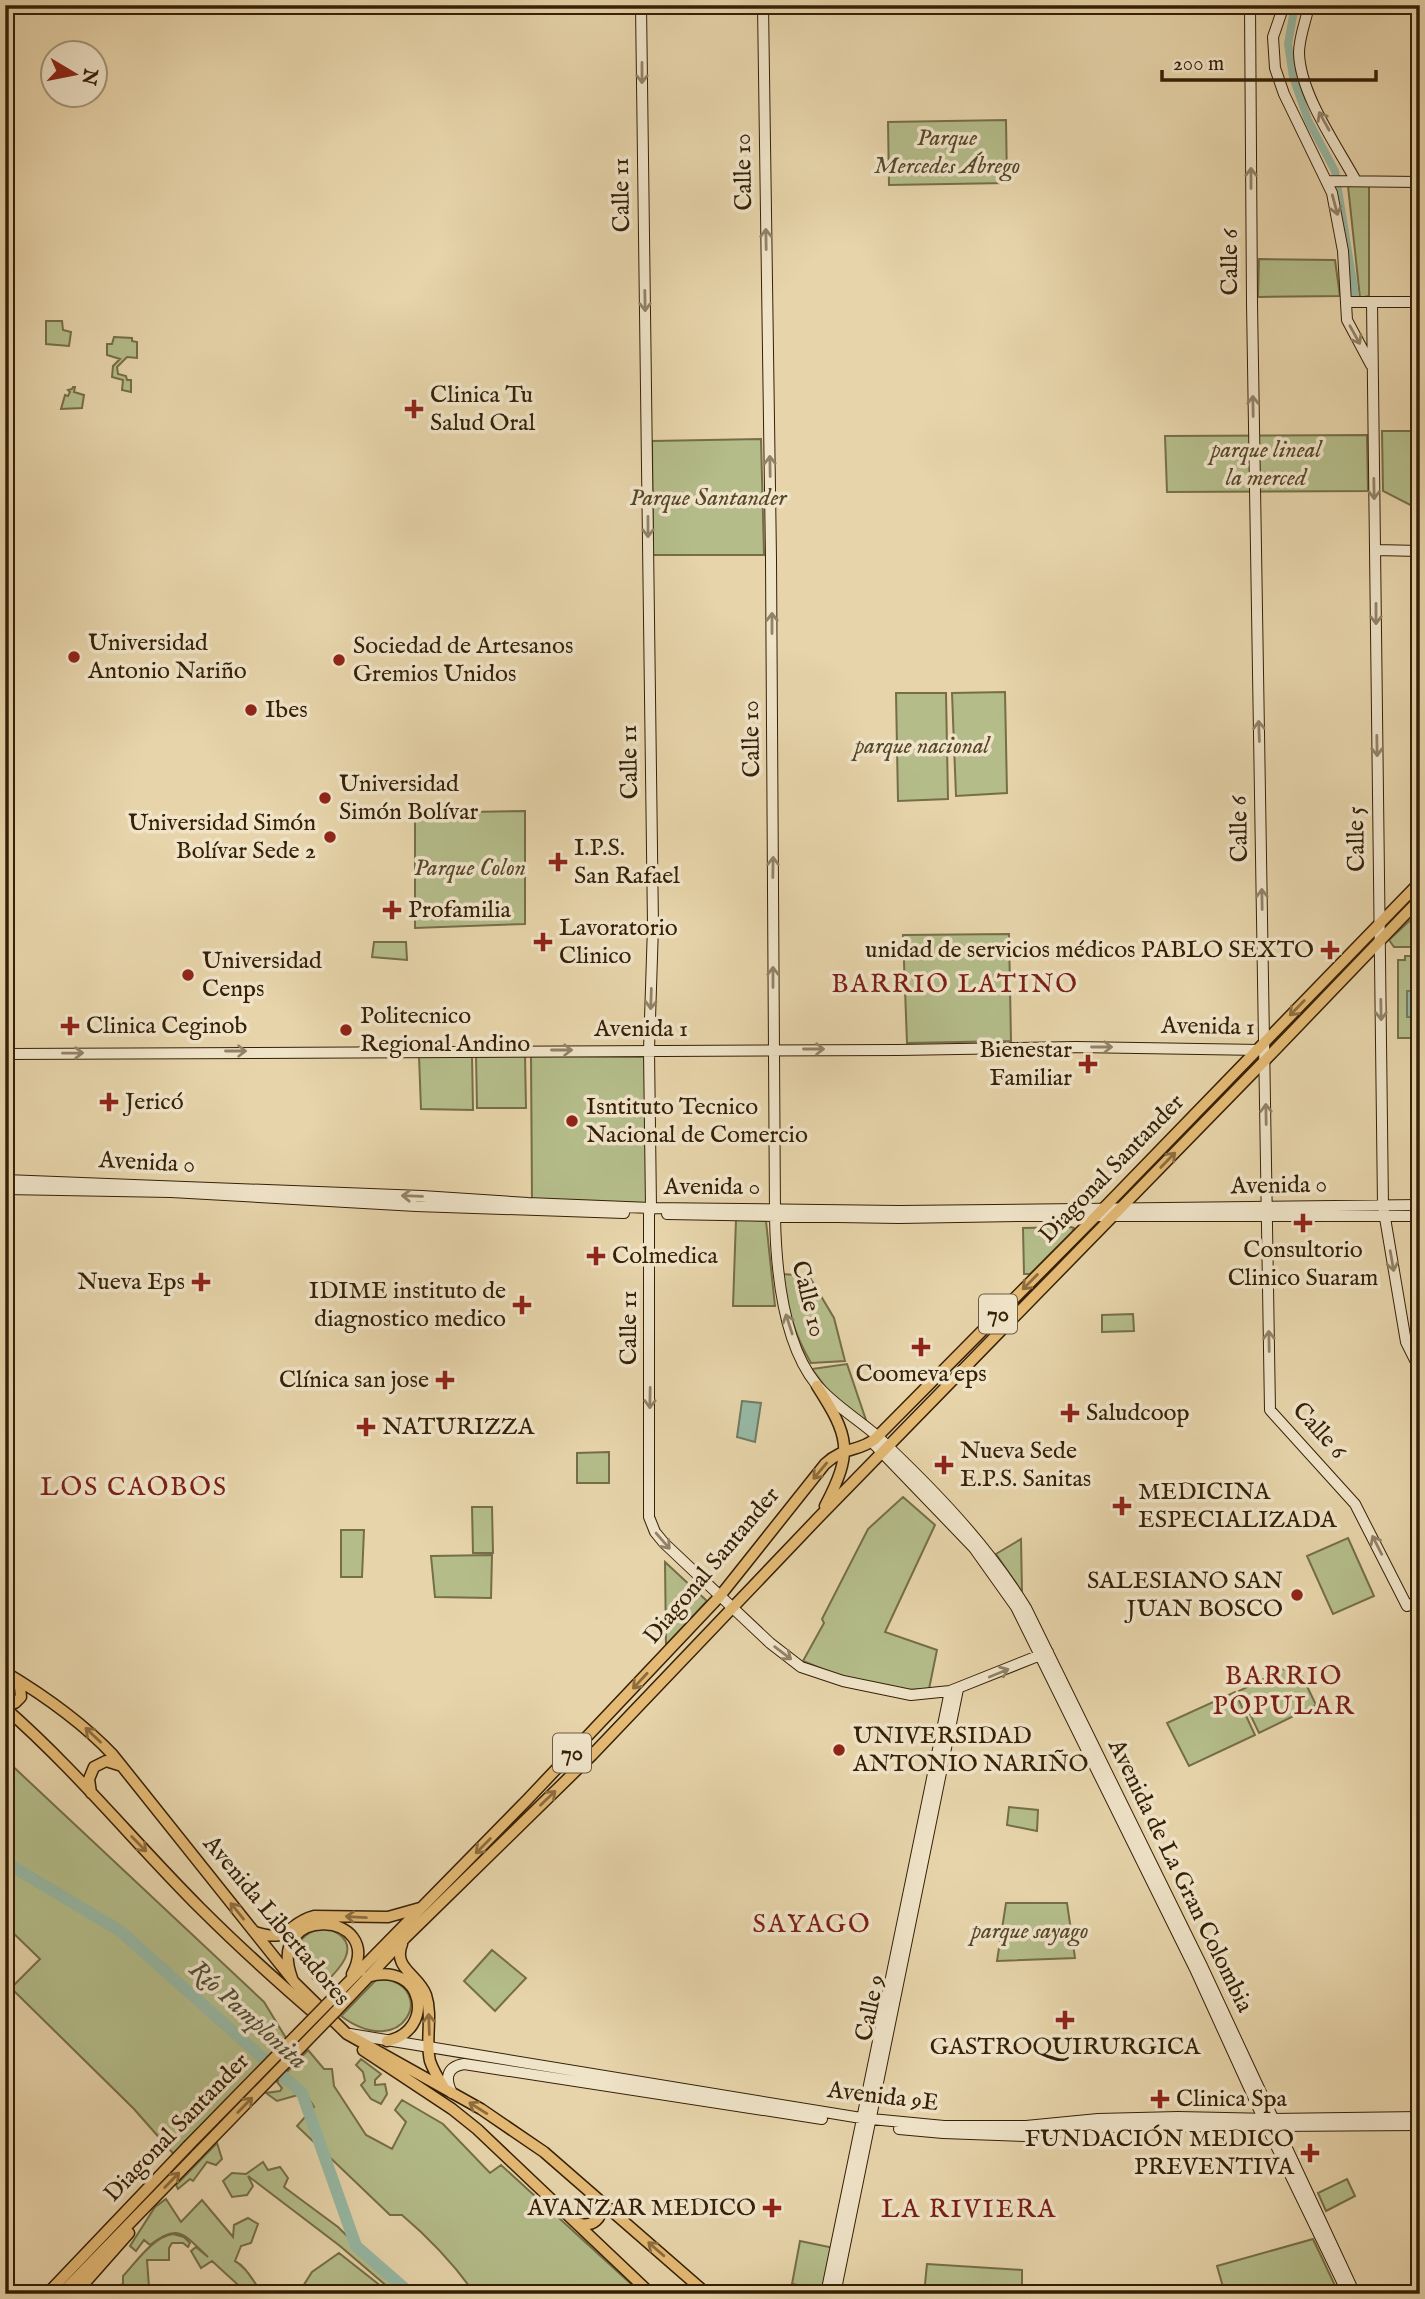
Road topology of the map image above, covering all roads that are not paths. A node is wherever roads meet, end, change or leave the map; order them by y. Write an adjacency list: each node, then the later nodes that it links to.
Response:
1 (641, 5): 20 (street, Calle 11, one-way to 20)
2 (763, 5): 19 (street, Calle 10, one-way to 2)
3 (1250, 5): 21 (street, Calle 6, one-way to 3)
4 (1284, 5): 6 (street)
5 (1309, 5): 7 (street, one-way to 5)
6 (1335, 181): 7 (street); 9 (street, one-way to 9)
7 (1356, 181): 8 (street)
8 (1420, 182)
9 (1347, 302): 10 (street); 12 (street, one-way to 12)
10 (1372, 302): 11 (street); 12 (street, Calle 5)
11 (1420, 302)
12 (1371, 365): 13 (street, Calle 5, one-way to 13)
13 (1376, 550): 14 (street); 17 (street, Calle 5, one-way to 17)
14 (1420, 551)
15 (1420, 882): 17 (main road, Diagonal Santander / 70)
16 (1420, 899): 18 (main road, Diagonal Santander / 70)
17 (1379, 925): 18 (street, Calle 5); 21 (main road, Diagonal Santander / 70, one-way to 21)
18 (1379, 942): 21 (main road, Diagonal Santander / 70); 26 (street, Calle 5, one-way to 26)
19 (774, 1049): 20 (street, Avenida 1); 21 (street, Avenida 1, one-way to 21); 30 (street, Calle 10)
20 (649, 1050): 22 (street, Avenida 1, one-way to 20); 27 (street, Calle 11)
21 (1265, 1050): 28 (main road, Diagonal Santander / 70); 29 (street, Calle 6, one-way to 21); 31 (main road, Diagonal Santander / 70, one-way to 21)
22 (5, 1054)
23 (5, 1180): 27 (street, Avenida 0, one-way to 23)
24 (5, 1189): 27 (street, Avenida 0)
25 (1420, 1205): 26 (street, Avenida 0)
26 (1383, 1206): 29 (street, Avenida 0); 33 (street, Calle 5)
27 (650, 1211): 30 (street, Avenida 0); 41 (street, Calle 11, one-way to 41)
28 (1099, 1212): 30 (street, Avenida 0); 31 (street, Avenida 0); 36 (main road, Diagonal Santander / 70, one-way to 36)
29 (1267, 1212): 31 (street, Avenida 0); 33 (street, Avenida 0); 42 (street, Calle 6, one-way to 29)
30 (775, 1213): 35 (street, Calle 10, one-way to 30)
31 (1116, 1213): 38 (main road, Diagonal Santander / 70)
32 (1420, 1216): 33 (street, Avenida 0)
33 (1385, 1217): 34 (street, Calle 5, one-way to 34)
34 (1420, 1370)
35 (817, 1386): 36 (street, Calle 10); 37 (main road)
36 (875, 1439): 37 (main road, Diagonal Santander / 70); 38 (street, Avenida de La Gran Colombia)
37 (845, 1450): 39 (main road); 40 (main road, Diagonal Santander / 70, one-way to 40)
38 (885, 1450): 39 (main road, Diagonal Santander / 70); 44 (street, Avenida de La Gran Colombia)
39 (818, 1517): 43 (main road, Diagonal Santander / 70)
40 (773, 1531): 41 (main road, Diagonal Santander / 70); 43 (main road)
41 (720, 1596): 43 (street); 50 (main road, Diagonal Santander / 70, one-way to 50)
42 (1420, 1600)
43 (736, 1610): 46 (street, one-way to 46); 52 (main road, Diagonal Santander / 70, one-way to 43)
44 (1044, 1654): 46 (street, one-way to 44); 63 (street, Avenida de La Gran Colombia)
45 (9, 1675): 47 (main road); 48 (main road, Avenida Libertadores, one-way to 45)
46 (954, 1690): 62 (street, Calle 9)
47 (5, 1705): 49 (main road, Avenida Libertadores)
48 (124, 1768): 49 (main road); 51 (main road, Avenida Libertadores, one-way to 48)
49 (92, 1795): 67 (main road, Avenida Libertadores, one-way to 67)
50 (422, 1908): 51 (main road, one-way to 51); 55 (main road, Diagonal Santander / 70)
51 (253, 1932): 54 (main road, Avenida Libertadores)
52 (405, 1938): 53 (main road, Diagonal Santander / 70); 59 (main road, one-way to 52)
53 (367, 1977): 56 (main road, Diagonal Santander / 70); 58 (main road)
54 (295, 1983): 55 (main road); 57 (main road, Avenida Libertadores)
55 (345, 1985): 56 (main road, Diagonal Santander / 70)
56 (330, 2008): 66 (main road, Diagonal Santander / 70, bridge)
57 (347, 2034): 58 (street, Avenida 9E); 60 (main road, Avenida Libertadores)
58 (387, 2041): 59 (street, Avenida 9E)
59 (429, 2049): 60 (main road); 62 (street, Avenida 9E)
60 (449, 2090): 62 (street, Avenida 9E); 65 (main road, Avenida Libertadores, one-way to 60)
61 (1420, 2117): 63 (street, Avenida 9E)
62 (865, 2122): 63 (street, Avenida 9E); 76 (street, Calle 9); 77 (street, Calle 9)
63 (1270, 2123): 64 (street, Avenida 9E); 78 (street, Avenida de La Gran Colombia); 79 (street, Avenida de La Gran Colombia)
64 (1420, 2125)
65 (602, 2202): 67 (main road); 69 (main road, Avenida Libertadores, one-way to 65)
66 (141, 2203): 68 (main road, Diagonal Santander / 70); 70 (main road); 73 (main road)
67 (577, 2223): 74 (main road, Avenida Libertadores)
68 (107, 2239): 71 (main road, Diagonal Santander / 70); 72 (main road, Diagonal Santander / 70)
69 (705, 2292): 75 (street)
70 (38, 2294)
71 (47, 2294)
72 (61, 2294)
73 (75, 2294)
74 (652, 2294)
75 (726, 2294)
76 (826, 2294)
77 (835, 2294)
78 (1348, 2294)
79 (1355, 2294)

